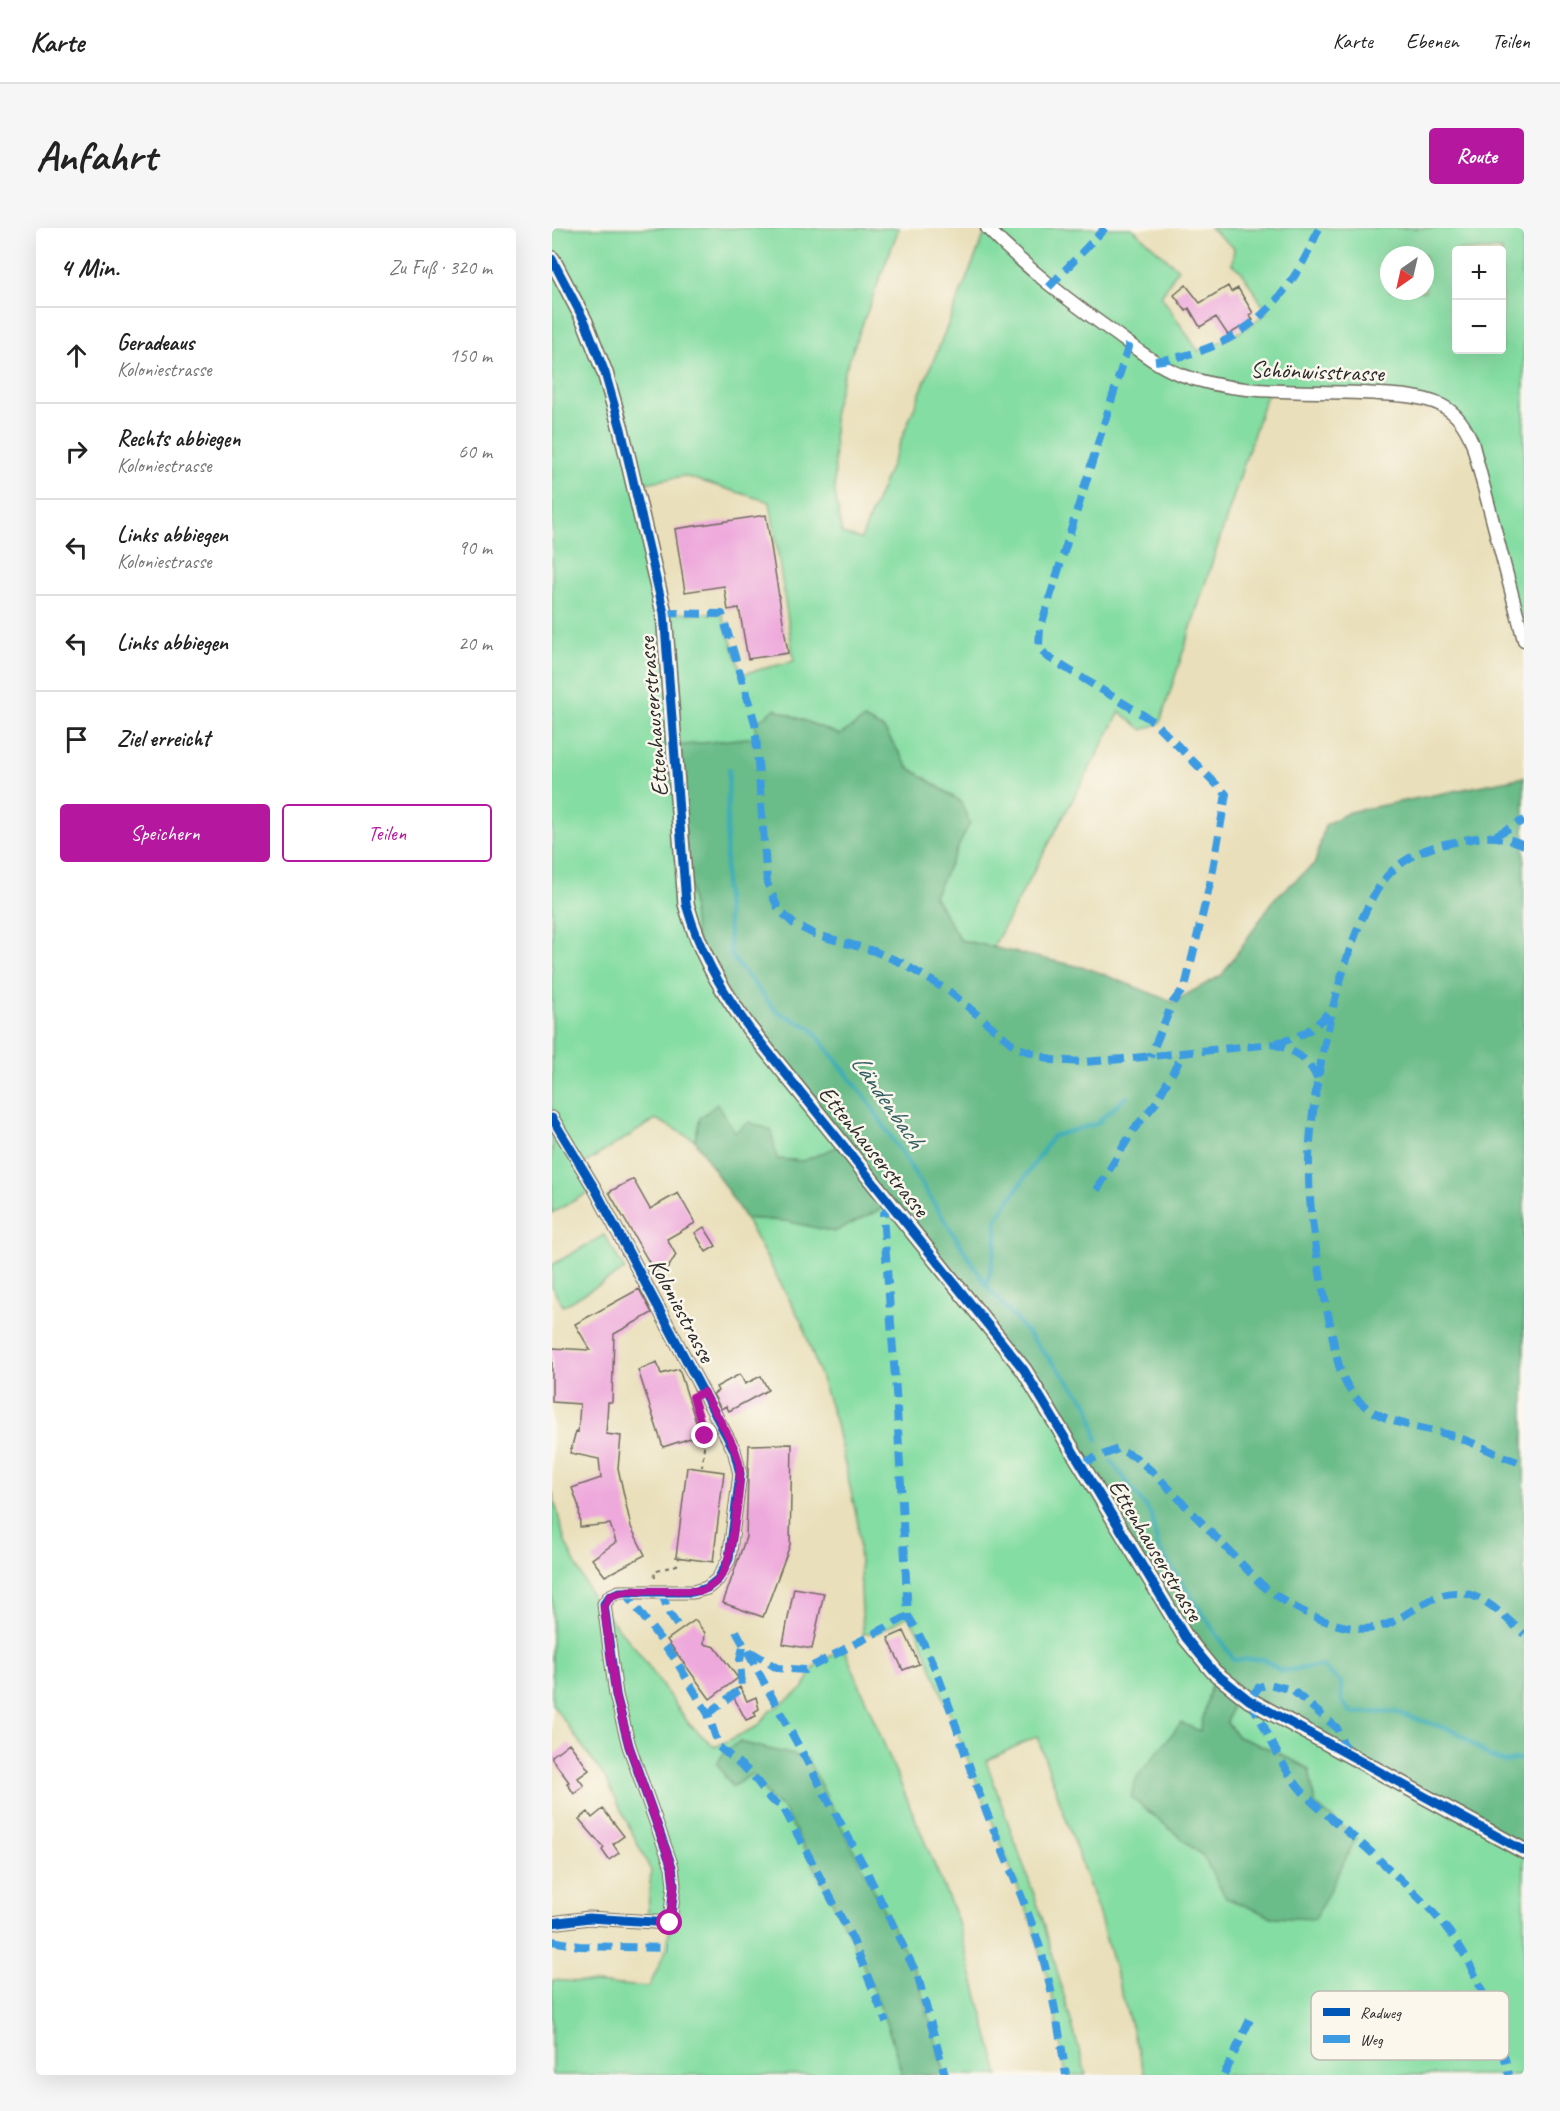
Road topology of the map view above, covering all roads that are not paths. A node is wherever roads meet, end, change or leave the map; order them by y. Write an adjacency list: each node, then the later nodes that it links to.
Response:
1 (987, 228): 3 (street, Schönwisstrasse)
2 (552, 259): 5 (street, Ettenhauserstrasse)
3 (1524, 640)
4 (552, 1118): 6 (street, Koloniestrasse)
5 (1524, 1851)
6 (552, 1923)

